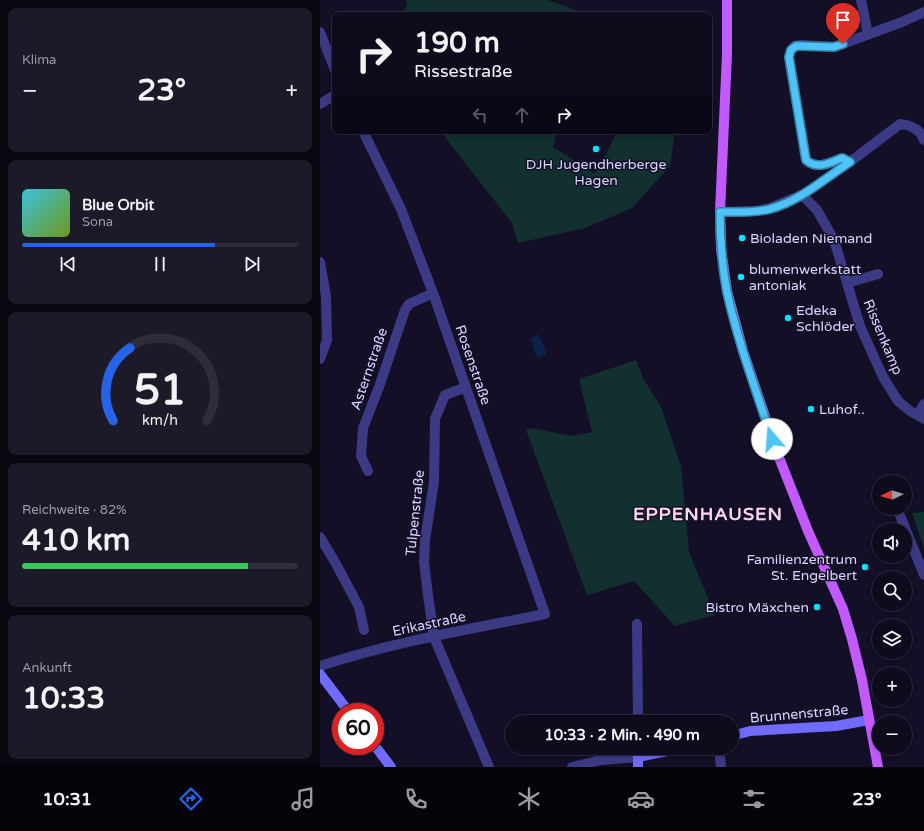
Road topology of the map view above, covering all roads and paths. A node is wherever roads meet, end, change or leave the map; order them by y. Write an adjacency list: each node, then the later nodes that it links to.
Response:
1 (727, 0): 13 (main road)
2 (861, 0): 5 (street)
3 (924, 12): 5 (street)
4 (320, 32): 6 (street)
5 (868, 34): 11 (street)
6 (332, 62)
7 (332, 96): 8 (street)
8 (320, 104)
9 (364, 134): 17 (street, Rosenstraße)
10 (924, 140): 11 (street)
11 (850, 162): 12 (street)
12 (802, 195): 13 (street); 16 (street, Rissenkamp)
13 (720, 212): 34 (main road)
14 (320, 262): 18 (street)
15 (878, 274): 16 (street)
16 (847, 283): 21 (street, Rissenkamp)
17 (433, 293): 19 (street, Rosenstraße); 22 (street, Asternstraße)
18 (320, 359)
19 (466, 387): 26 (street, Rosenstraße); 29 (street, Tulpenstraße)
20 (924, 404): 21 (street, Rissenkamp)
21 (921, 417)
22 (368, 470)
23 (900, 515): 25 (street)
24 (320, 537): 28 (street)
25 (924, 575)
26 (545, 614): 29 (street, Erikastraße)
27 (638, 624): 33 (street)
28 (364, 630)
29 (434, 637): 30 (street, Erikastraße); 40 (street, Tulpenstraße)
30 (320, 666)
31 (320, 674): 32 (street)
32 (342, 703)
33 (638, 715)
34 (869, 720): 35 (street, Brunnenstraße); 43 (main road)
35 (739, 734)
36 (382, 755): 39 (street)
37 (720, 755): 42 (street)
38 (638, 757): 41 (street)
39 (391, 767)
40 (489, 767)
41 (572, 767)
42 (721, 767)
43 (878, 767)

